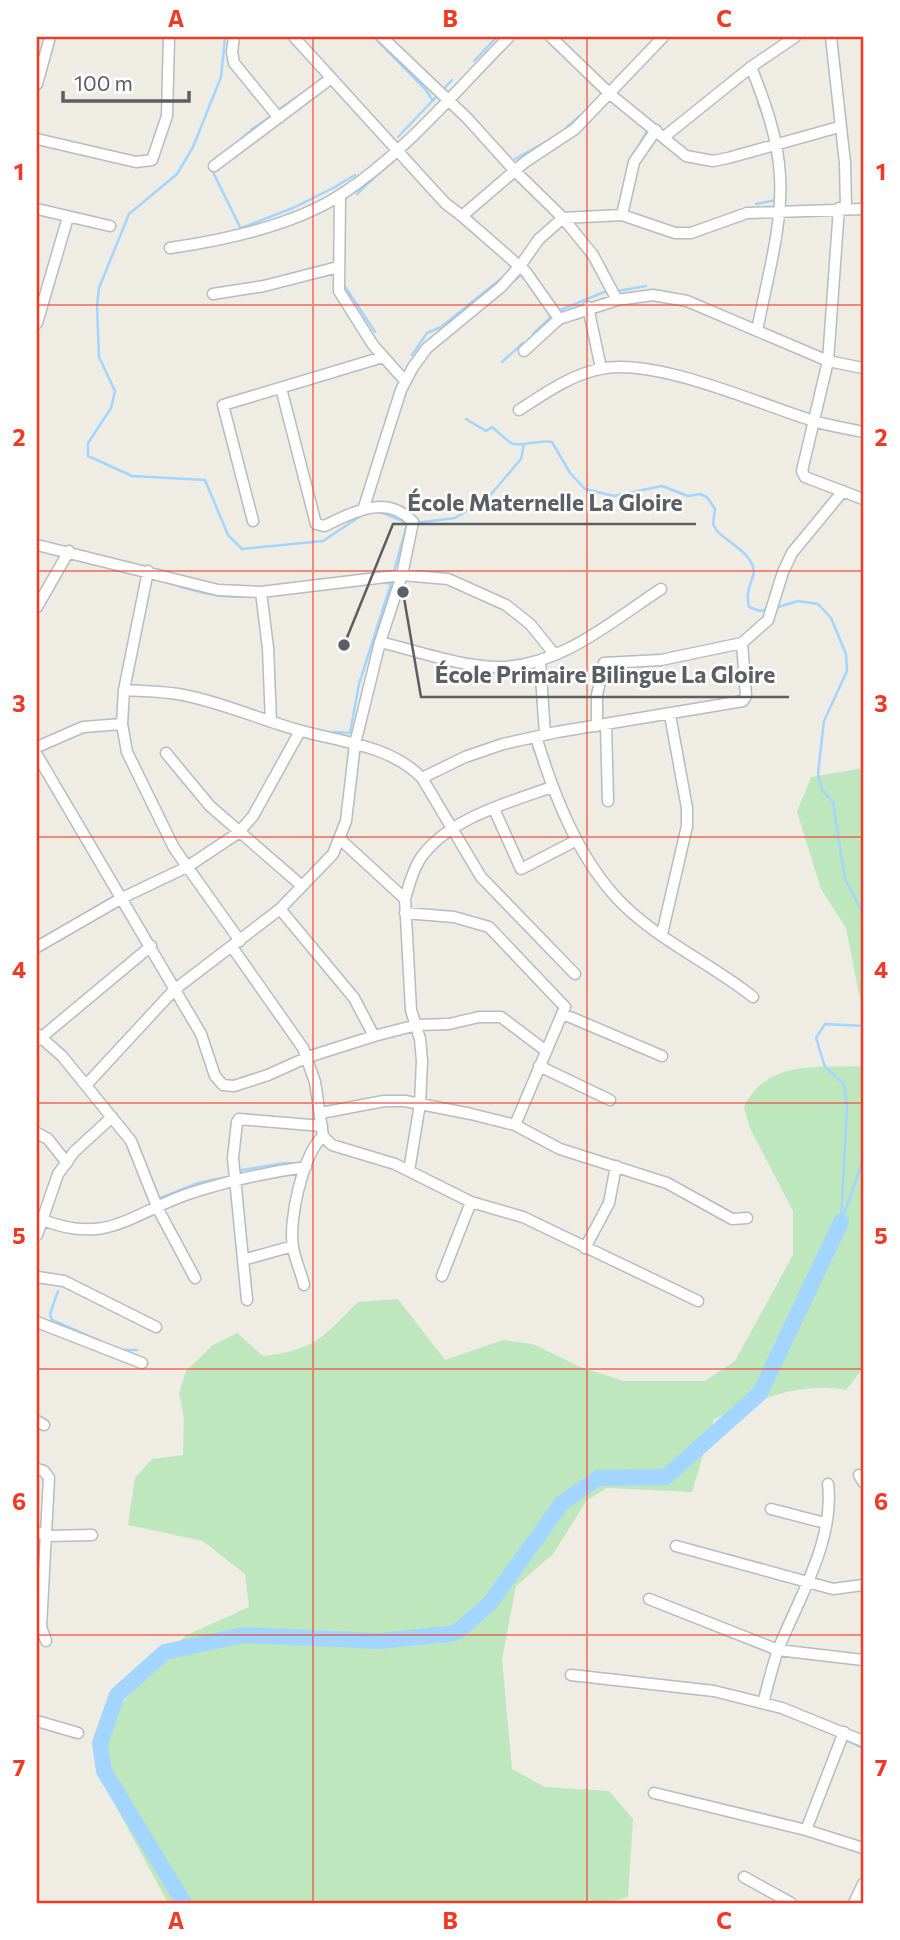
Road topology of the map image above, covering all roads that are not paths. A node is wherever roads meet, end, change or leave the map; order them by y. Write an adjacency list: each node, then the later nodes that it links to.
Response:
1 (50, 37): 13 (street)
2 (169, 37): 19 (street)
3 (234, 37): 16 (street)
4 (294, 37): 12 (street)
5 (509, 37): 15 (street)
6 (551, 37): 14 (street)
7 (663, 37): 14 (street)
8 (795, 37): 11 (street)
9 (831, 37): 17 (street)
10 (387, 38): 15 (street)
11 (751, 67): 18 (street); 20 (street)
12 (330, 79): 16 (street); 21 (street)
13 (37, 84)
14 (610, 94): 18 (street); 23 (street)
15 (448, 98): 21 (street); 23 (street)
16 (279, 118): 22 (street)
17 (839, 127): 20 (street); 25 (street)
18 (660, 134): 20 (street); 29 (street)
19 (37, 139)
20 (776, 143): 27 (street)
21 (396, 150): 24 (street); 30 (street)
22 (214, 166)
23 (514, 171): 30 (street); 32 (street)
24 (340, 196): 34 (street); 36 (street)
25 (843, 208): 27 (street); 28 (street); 45 (street)
26 (37, 209): 31 (street)
27 (779, 209): 29 (street); 42 (street)
28 (863, 209)
29 (622, 215): 32 (street)
30 (462, 216): 35 (street)
31 (68, 217): 33 (street); 41 (street)
32 (563, 218): 35 (street); 38 (street)
33 (110, 226)
34 (170, 248)
35 (520, 266): 40 (street); 48 (street)
36 (338, 267): 37 (street); 44 (street)
37 (213, 294)
38 (617, 300): 39 (street); 42 (street)
39 (588, 307): 40 (street); 46 (street)
40 (559, 319): 43 (street)
41 (37, 323)
42 (757, 331): 45 (street)
43 (524, 351)
44 (383, 357): 48 (street); 49 (street)
45 (828, 360): 47 (street); 51 (street)
46 (601, 368): 50 (street); 51 (street)
47 (863, 368)
48 (405, 381): 55 (street)
49 (281, 388): 55 (street); 56 (street)
50 (519, 411)
51 (815, 422): 52 (street); 53 (street)
52 (863, 432)
53 (843, 491): 54 (street); 65 (street)
54 (863, 499)
55 (364, 507): 60 (street)
56 (253, 521)
57 (37, 545): 58 (street)
58 (69, 551): 59 (street); 63 (street)
59 (148, 571): 62 (street); 68 (street)
60 (402, 575): 62 (street); 64 (street); 66 (street)
61 (661, 589): 66 (street)
62 (261, 592): 70 (street)
63 (37, 607)
64 (380, 642): 67 (street); 75 (street)
65 (742, 643): 69 (street); 72 (street)
66 (555, 655): 67 (street)
67 (540, 662): 74 (street)
68 (124, 690): 70 (street); 71 (street)
69 (670, 715): 72 (street); 93 (street)
70 (271, 722): 73 (street)
71 (122, 724): 76 (street); 87 (street)
72 (601, 726): 74 (street); 81 (street)
73 (300, 731): 75 (street); 84 (street)
74 (540, 736): 79 (street); 80 (street)
75 (355, 744): 79 (street); 85 (street)
76 (37, 747)
77 (166, 753): 84 (street)
78 (37, 755): 89 (street)
79 (422, 778): 83 (street)
80 (552, 787): 82 (street); 86 (street)
81 (608, 800)
82 (494, 809): 83 (street); 86 (street)
83 (453, 830): 90 (street); 97 (street)
84 (238, 833): 87 (street); 88 (street)
85 (341, 839): 88 (street); 90 (street)
86 (576, 840): 93 (street)
87 (187, 867): 89 (street); 94 (street)
88 (302, 886): 91 (street)
89 (122, 898): 95 (street); 96 (street)
90 (404, 899): 92 (street)
91 (280, 909): 94 (street); 102 (street)
92 (405, 913): 100 (street); 101 (street)
93 (662, 934): 99 (street)
94 (236, 944): 98 (street); 106 (street)
95 (151, 946): 98 (street); 103 (street)
96 (37, 947)
97 (575, 974)
98 (174, 990): 106 (street); 108 (street)
99 (753, 997)
100 (563, 1014): 104 (street); 105 (street)
101 (417, 1025): 102 (street); 104 (street); 110 (street)
102 (374, 1036): 106 (street)
103 (38, 1038): 108 (street)
104 (546, 1051): 107 (street)
105 (662, 1056)
106 (308, 1057): 111 (street)
107 (539, 1066): 109 (street); 113 (street)
108 (87, 1084): 112 (street)
109 (610, 1100)
110 (420, 1104): 111 (street); 113 (street); 119 (street)
111 (321, 1113): 114 (street)
112 (112, 1117): 116 (street); 122 (street)
113 (515, 1125): 117 (street)
114 (322, 1131): 118 (street); 119 (street); 120 (street)
115 (37, 1133): 116 (street)
116 (67, 1163): 124 (street)
117 (616, 1166): 123 (street); 127 (street)
118 (306, 1167): 120 (street); 126 (street)
119 (409, 1171): 121 (street)
120 (235, 1177): 122 (street); 128 (street)
121 (471, 1202): 127 (street); 129 (street)
122 (158, 1209): 124 (street); 131 (street)
123 (747, 1218)
124 (43, 1220): 125 (street)
125 (37, 1235)
126 (293, 1246): 128 (street); 132 (street)
127 (585, 1248): 134 (street)
128 (243, 1260): 133 (street)
129 (442, 1276)
130 (37, 1277): 136 (street)
131 (195, 1278)
132 (304, 1284)
133 (247, 1300)
134 (698, 1301)
135 (37, 1322): 137 (street)
136 (156, 1327)
137 (142, 1363)
138 (37, 1469): 142 (street)
139 (828, 1484): 141 (street)
140 (771, 1509): 141 (street)
141 (825, 1523): 145 (street)
142 (42, 1534): 143 (street); 148 (street)
143 (92, 1535)
144 (676, 1546): 145 (street)
145 (810, 1583): 146 (street); 149 (street)
146 (863, 1585)
147 (649, 1600): 149 (street)
148 (46, 1641)
149 (778, 1650): 150 (street); 152 (street)
150 (863, 1660)
151 (571, 1675): 152 (street)
152 (763, 1703): 154 (street)
153 (37, 1721): 155 (street)
154 (844, 1732): 156 (street); 158 (street)
155 (78, 1733)
156 (863, 1741)
157 (654, 1793): 158 (street)
158 (806, 1830): 159 (street)
159 (863, 1848)
160 (744, 1877): 162 (street)
161 (863, 1884): 163 (street)
162 (791, 1903)
163 (855, 1903)

